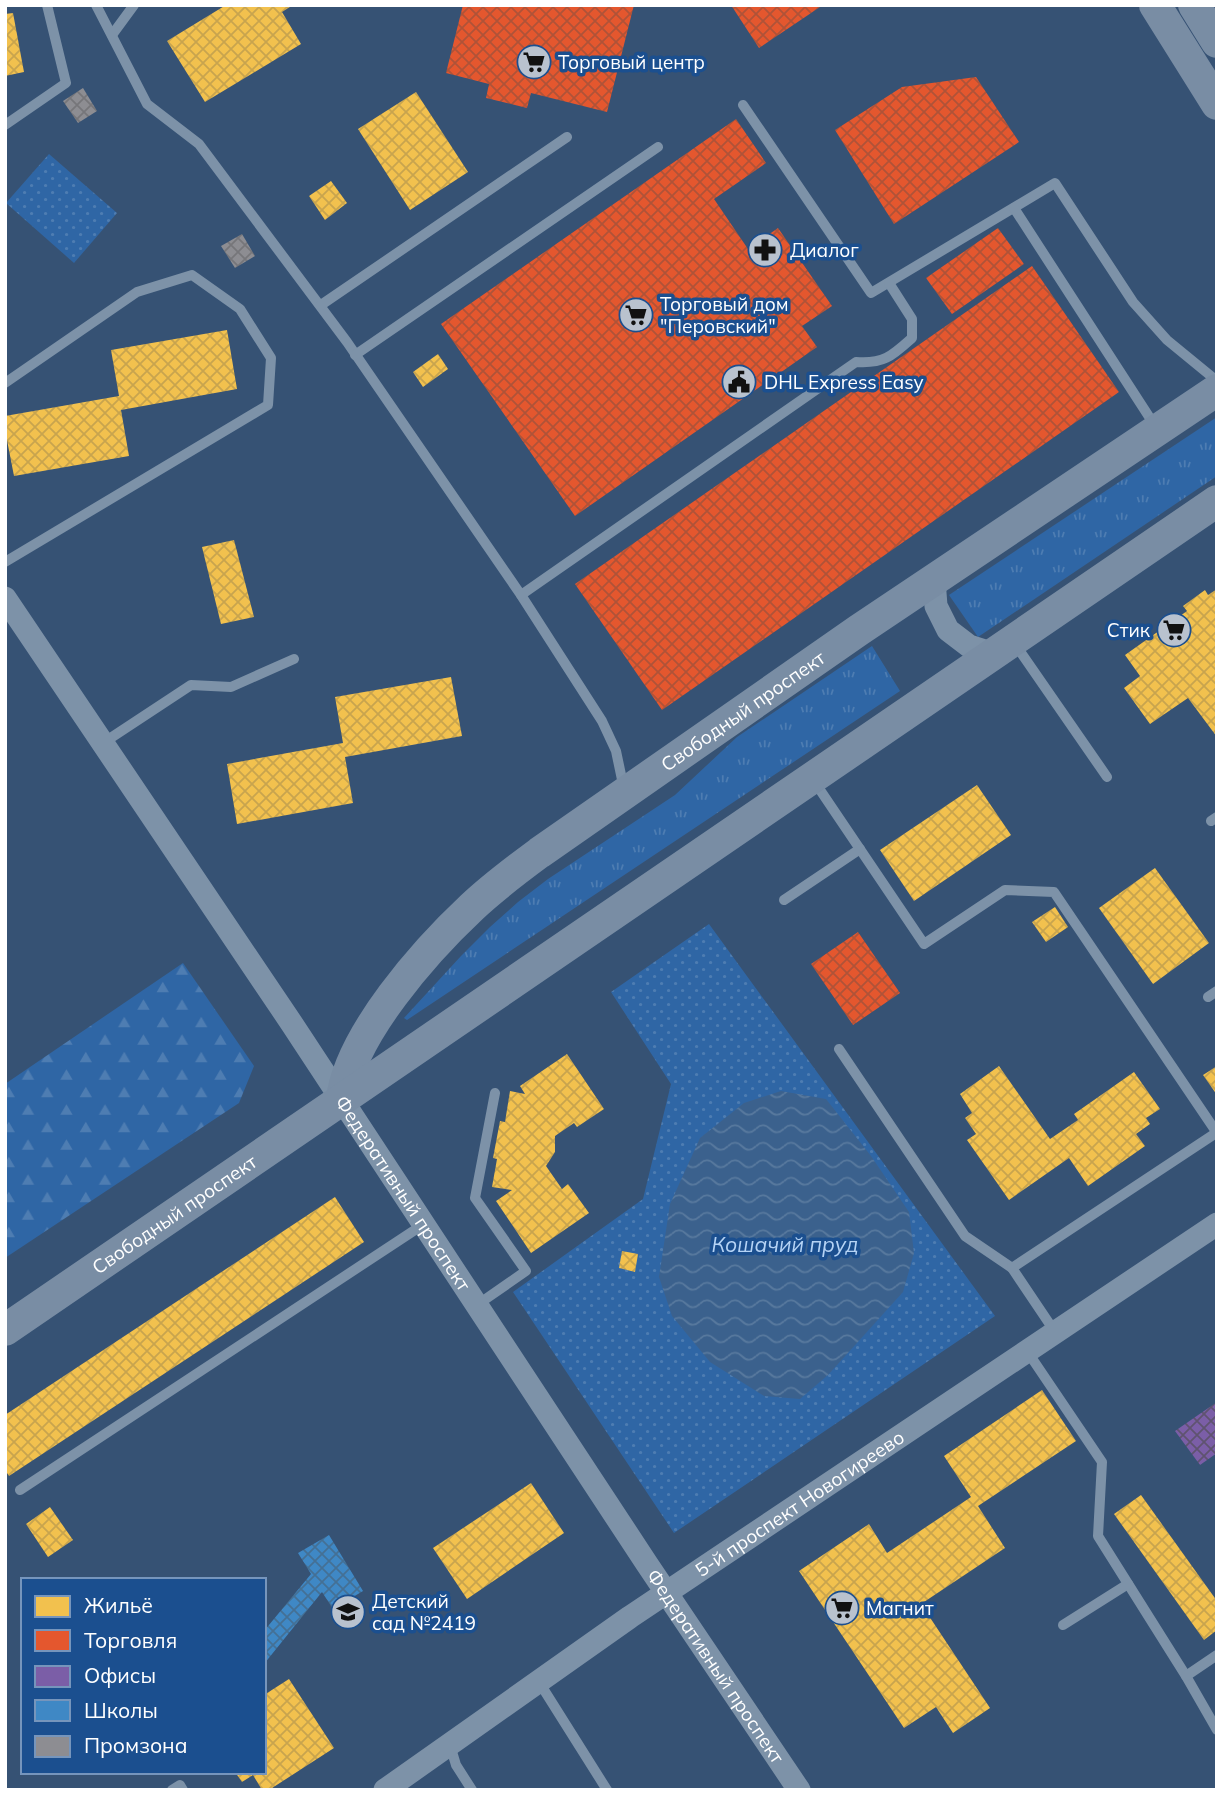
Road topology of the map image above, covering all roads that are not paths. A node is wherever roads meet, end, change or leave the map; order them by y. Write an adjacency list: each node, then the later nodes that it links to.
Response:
1 (47, 5): 10 (lane)
2 (96, 5): 6 (lane)
3 (134, 5): 6 (lane)
4 (1155, 5): 8 (main road)
5 (1194, 5): 7 (main road)
6 (112, 35): 15 (lane)
7 (1217, 42)
8 (1217, 104)
9 (743, 105): 14 (lane)
10 (5, 125)
11 (567, 137): 15 (lane)
12 (658, 147): 16 (lane)
13 (1014, 208): 14 (lane); 17 (lane); 20 (lane)
14 (889, 283): 24 (lane)
15 (321, 306): 16 (lane)
16 (355, 355): 24 (lane)
17 (1217, 381)
18 (5, 383): 22 (lane)
19 (1217, 390): 20 (main road, Свободный проспект)
20 (1158, 429): 23 (main road, Свободный проспект)
21 (1217, 501): 26 (main road, Свободный проспект)
22 (5, 562)
23 (934, 580): 26 (street); 31 (main road, Свободный проспект)
24 (521, 595): 31 (lane)
25 (5, 598): 28 (street, Федеративный проспект)
26 (1004, 647): 29 (lane); 30 (main road, Свободный проспект)
27 (294, 659): 28 (lane)
28 (103, 743): 36 (street, Федеративный проспект)
29 (1107, 777)
30 (812, 778): 32 (lane); 36 (main road, Свободный проспект)
31 (625, 793): 36 (main road, Свободный проспект)
32 (860, 849): 33 (lane); 37 (lane)
33 (784, 900)
34 (839, 1049): 40 (lane)
35 (495, 1093): 41 (lane)
36 (342, 1099): 38 (street, Федеративный проспект); 42 (main road, Свободный проспект)
37 (1217, 1133): 40 (lane)
38 (424, 1224): 41 (street, Федеративный проспект); 45 (lane)
39 (1217, 1224): 43 (street, 5-й проспект Новогиреево)
40 (1012, 1268): 43 (lane)
41 (477, 1305): 47 (street, Федеративный проспект)
42 (5, 1330)
43 (1055, 1332): 44 (street, 5-й проспект Новогиреево)
44 (1027, 1351): 46 (lane); 47 (street, 5-й проспект Новогиреево)
45 (20, 1490)
46 (1128, 1584): 48 (lane); 50 (lane)
47 (666, 1593): 51 (street, 5-й проспект Новогиреево); 59 (street, Федеративный проспект)
48 (1063, 1625)
49 (1217, 1655): 50 (lane)
50 (1186, 1676): 52 (lane)
51 (540, 1682): 53 (street, 5-й проспект Новогиреево); 58 (lane)
52 (1217, 1730)
53 (450, 1745): 56 (street, 5-й проспект Новогиреево); 57 (lane)
54 (172, 1790): 55 (lane)
55 (183, 1790)
56 (385, 1790)
57 (472, 1790)
58 (607, 1790)
59 (799, 1790)

